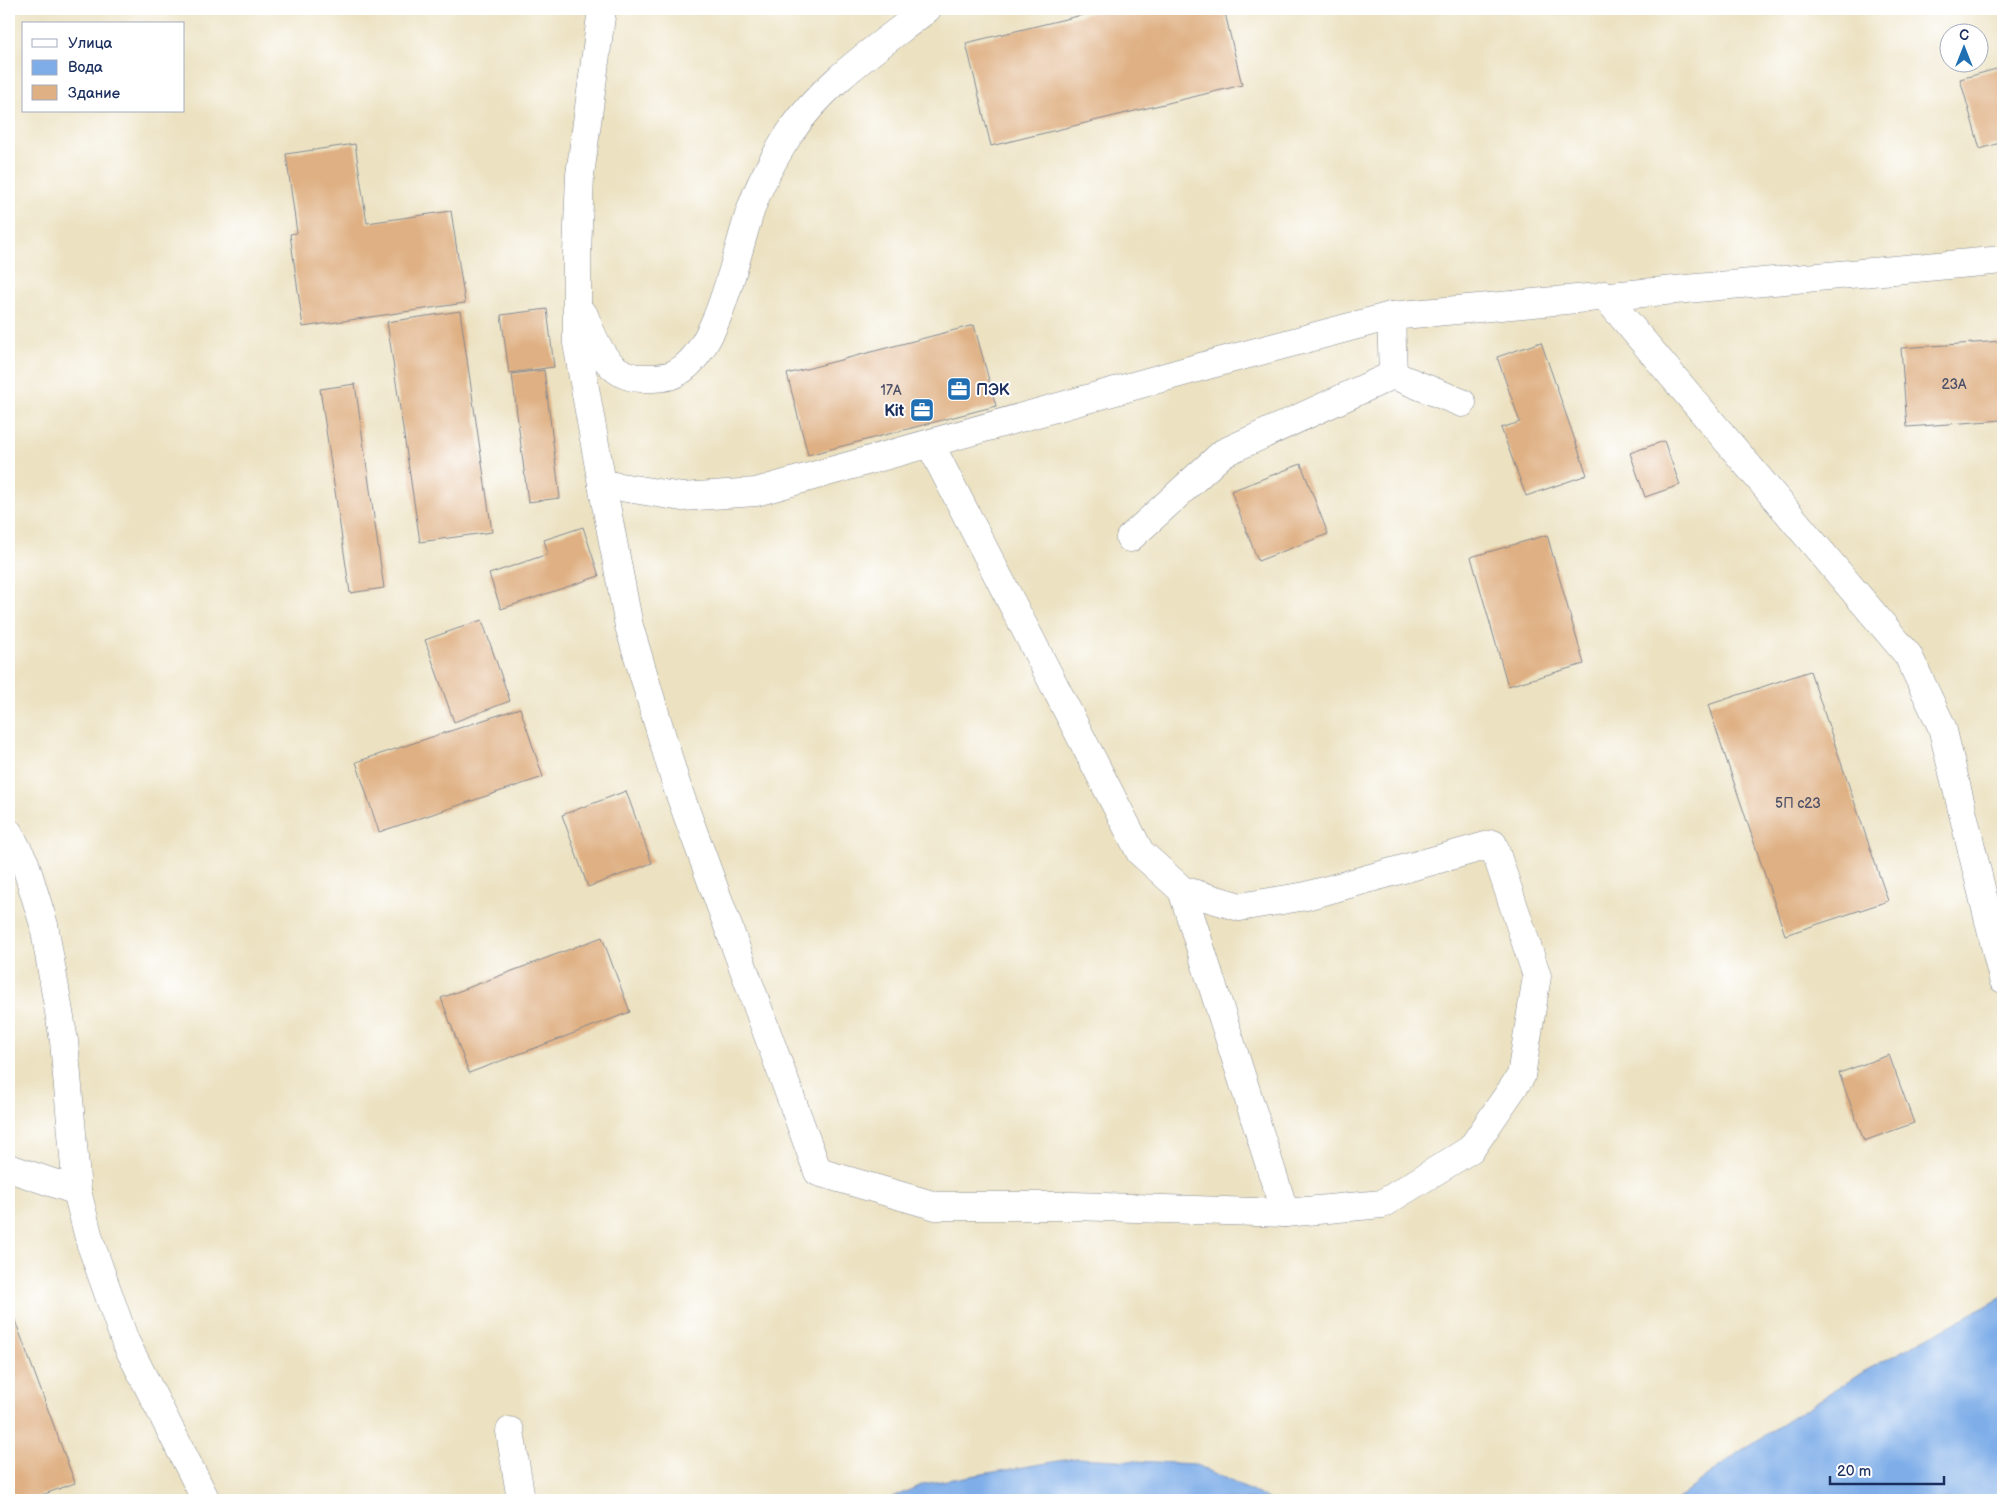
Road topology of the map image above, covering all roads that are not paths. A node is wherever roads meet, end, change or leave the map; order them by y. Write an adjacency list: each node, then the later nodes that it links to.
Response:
1 (602, 9): 4 (lane)
2 (927, 9): 4 (lane)
3 (2003, 260): 5 (lane)
4 (578, 294): 10 (lane)
5 (1604, 295): 6 (lane); 14 (lane)
6 (1391, 316): 7 (lane); 9 (lane)
7 (1393, 375): 8 (lane); 11 (lane)
8 (1462, 403)
9 (930, 444): 10 (lane); 13 (lane)
10 (602, 484): 17 (lane)
11 (1130, 538)
12 (9, 833): 16 (lane)
13 (1182, 890): 17 (lane); 17 (lane)
14 (2003, 980)
15 (9, 1168): 16 (lane)
16 (77, 1190): 19 (lane)
17 (1285, 1213)
18 (510, 1431): 20 (lane)
19 (206, 1500)
20 (521, 1500)

